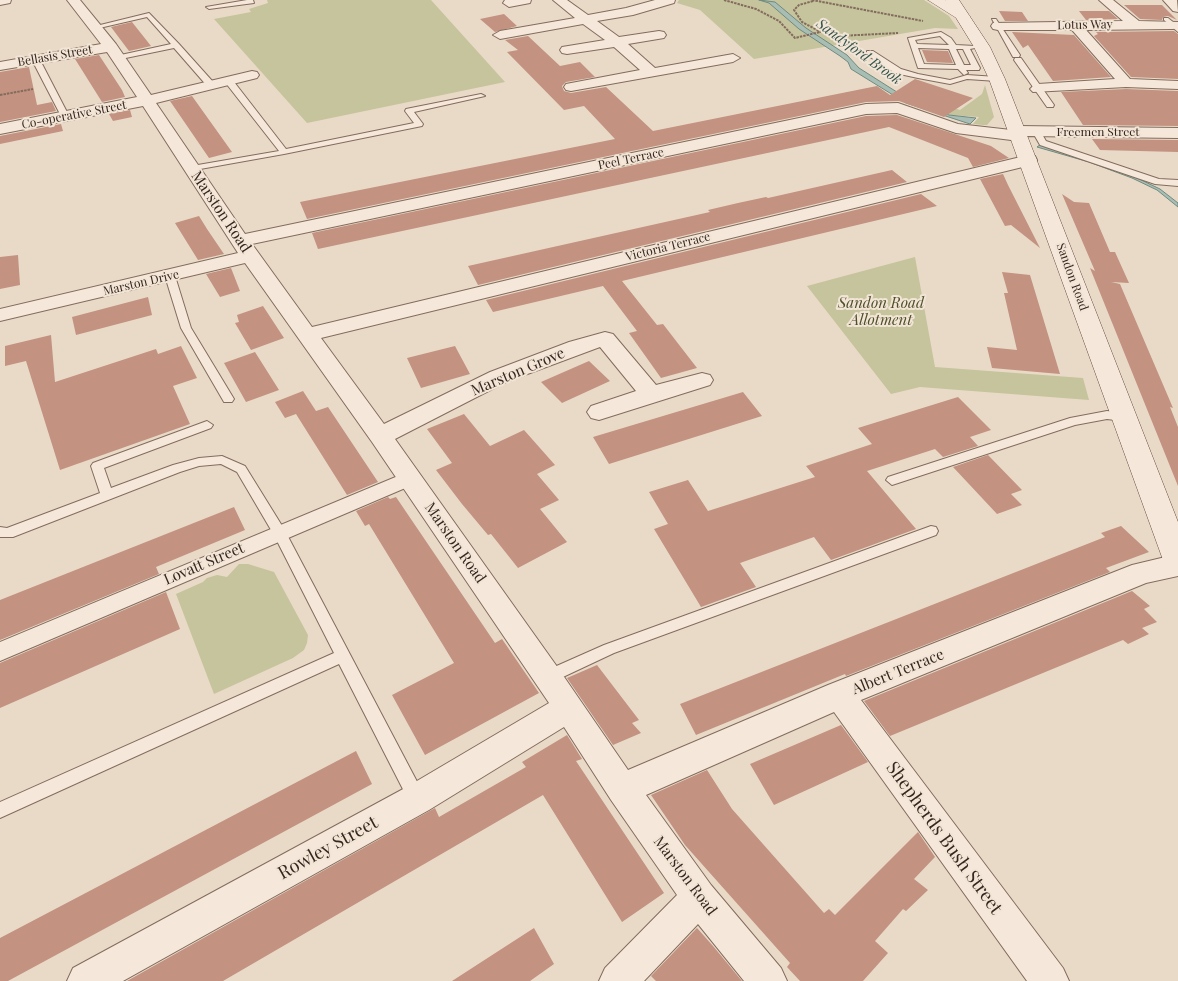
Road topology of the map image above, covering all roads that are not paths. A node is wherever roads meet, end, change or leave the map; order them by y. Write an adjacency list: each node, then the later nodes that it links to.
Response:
1 (5, 0): 9 (street)
2 (250, 0): 13 (lane)
3 (525, 0): 12 (street)
4 (559, 0): 17 (street)
5 (935, 0): 16 (main road)
6 (952, 0): 16 (main road, Sandon Road)
7 (1105, 0): 19 (street)
8 (1169, 0): 14 (street)
9 (0, 1)
10 (80, 2): 23 (street, Marston Road)
11 (659, 2): 15 (street)
12 (509, 3)
13 (209, 7)
14 (1178, 8)
15 (628, 12): 17 (street); 22 (street)
16 (963, 16): 32 (main road, Sandon Road)
17 (588, 20): 24 (street); 27 (street)
18 (996, 23): 20 (street, Lotus Way); 50 (lane)
19 (1134, 24): 20 (street, Lotus Way); 21 (street, Lotus Way)
20 (1075, 25): 46 (street)
21 (1172, 25)
22 (647, 26)
23 (95, 27): 28 (lane); 33 (street, Marston Road)
24 (547, 28): 25 (street); 27 (street)
25 (500, 35)
26 (659, 35): 27 (street)
27 (616, 42): 41 (street)
28 (177, 45): 33 (lane); 47 (lane)
29 (914, 46): 30 (lane); 35 (lane); 35 (lane)
30 (953, 47): 31 (lane); 36 (lane); 40 (lane)
31 (965, 47): 32 (lane); 40 (lane)
32 (982, 47): 44 (main road, Sandon Road)
33 (115, 52): 38 (street, Bellasis Street); 52 (street, Marston Road)
34 (870, 53): 43 (lane)
35 (929, 56): 36 (lane); 36 (lane)
36 (943, 57): 40 (lane)
37 (733, 58): 41 (street)
38 (36, 60): 39 (street, Bellasis Street); 54 (lane)
39 (0, 66)
40 (961, 67): 43 (lane)
41 (651, 72): 49 (street)
42 (252, 75): 45 (street)
43 (967, 77): 44 (lane)
44 (997, 79): 57 (main road, Sandon Road)
45 (228, 80): 47 (street); 58 (lane)
46 (1126, 82): 48 (street); 50 (street)
47 (211, 85): 52 (street)
48 (1178, 85)
49 (571, 87)
50 (1038, 89): 53 (lane)
51 (481, 96): 58 (lane)
52 (148, 100): 54 (street, Co-operative Street); 60 (street, Marston Road)
53 (1050, 105)
54 (65, 116): 55 (street, Co-operative Street)
55 (0, 129)
56 (1178, 132): 57 (street, Freemen Street)
57 (1024, 133): 59 (main road, Sandon Road); 61 (lane); 62 (street, Peel Terrace)
58 (284, 152): 60 (lane)
59 (1029, 160): 65 (street, Victoria Terrace); 70 (main road, Sandon Road)
60 (192, 169): 62 (street, Marston Road)
61 (1178, 183)
62 (246, 249): 63 (street, Marston Drive); 65 (street, Marston Road)
63 (170, 276): 64 (street, Marston Drive); 68 (lane)
64 (0, 316)
65 (307, 335): 72 (street, Marston Road)
66 (702, 380): 67 (street)
67 (651, 394): 69 (street); 72 (street, Marston Grove)
68 (228, 399)
69 (599, 412)
70 (1123, 416): 74 (lane); 79 (main road, Sandon Road)
71 (207, 425): 75 (lane)
72 (380, 436): 73 (street, Marston Road)
73 (410, 478): 78 (street, Lovatt Street); 83 (street, Marston Road)
74 (892, 480)
75 (107, 495): 77 (lane); 78 (lane)
76 (931, 531): 83 (lane)
77 (0, 532)
78 (278, 533): 81 (street, Lovatt Street); 82 (lane)
79 (1178, 560)
80 (1178, 565): 84 (street, Albert Terrace)
81 (0, 652)
82 (341, 656): 87 (lane); 88 (lane)
83 (548, 677): 85 (street, Marston Road)
84 (839, 695): 86 (street, Albert Terrace); 93 (street, Shepherds Bush Street)
85 (568, 708): 86 (street, Marston Road); 87 (street, Rowley Street)
86 (622, 789): 89 (street, Marston Road)
87 (417, 799): 90 (street, Rowley Street)
88 (0, 810)
89 (699, 897): 91 (street); 92 (street, Marston Road)
90 (86, 981)
91 (618, 981)
92 (768, 981)
93 (1050, 981)

